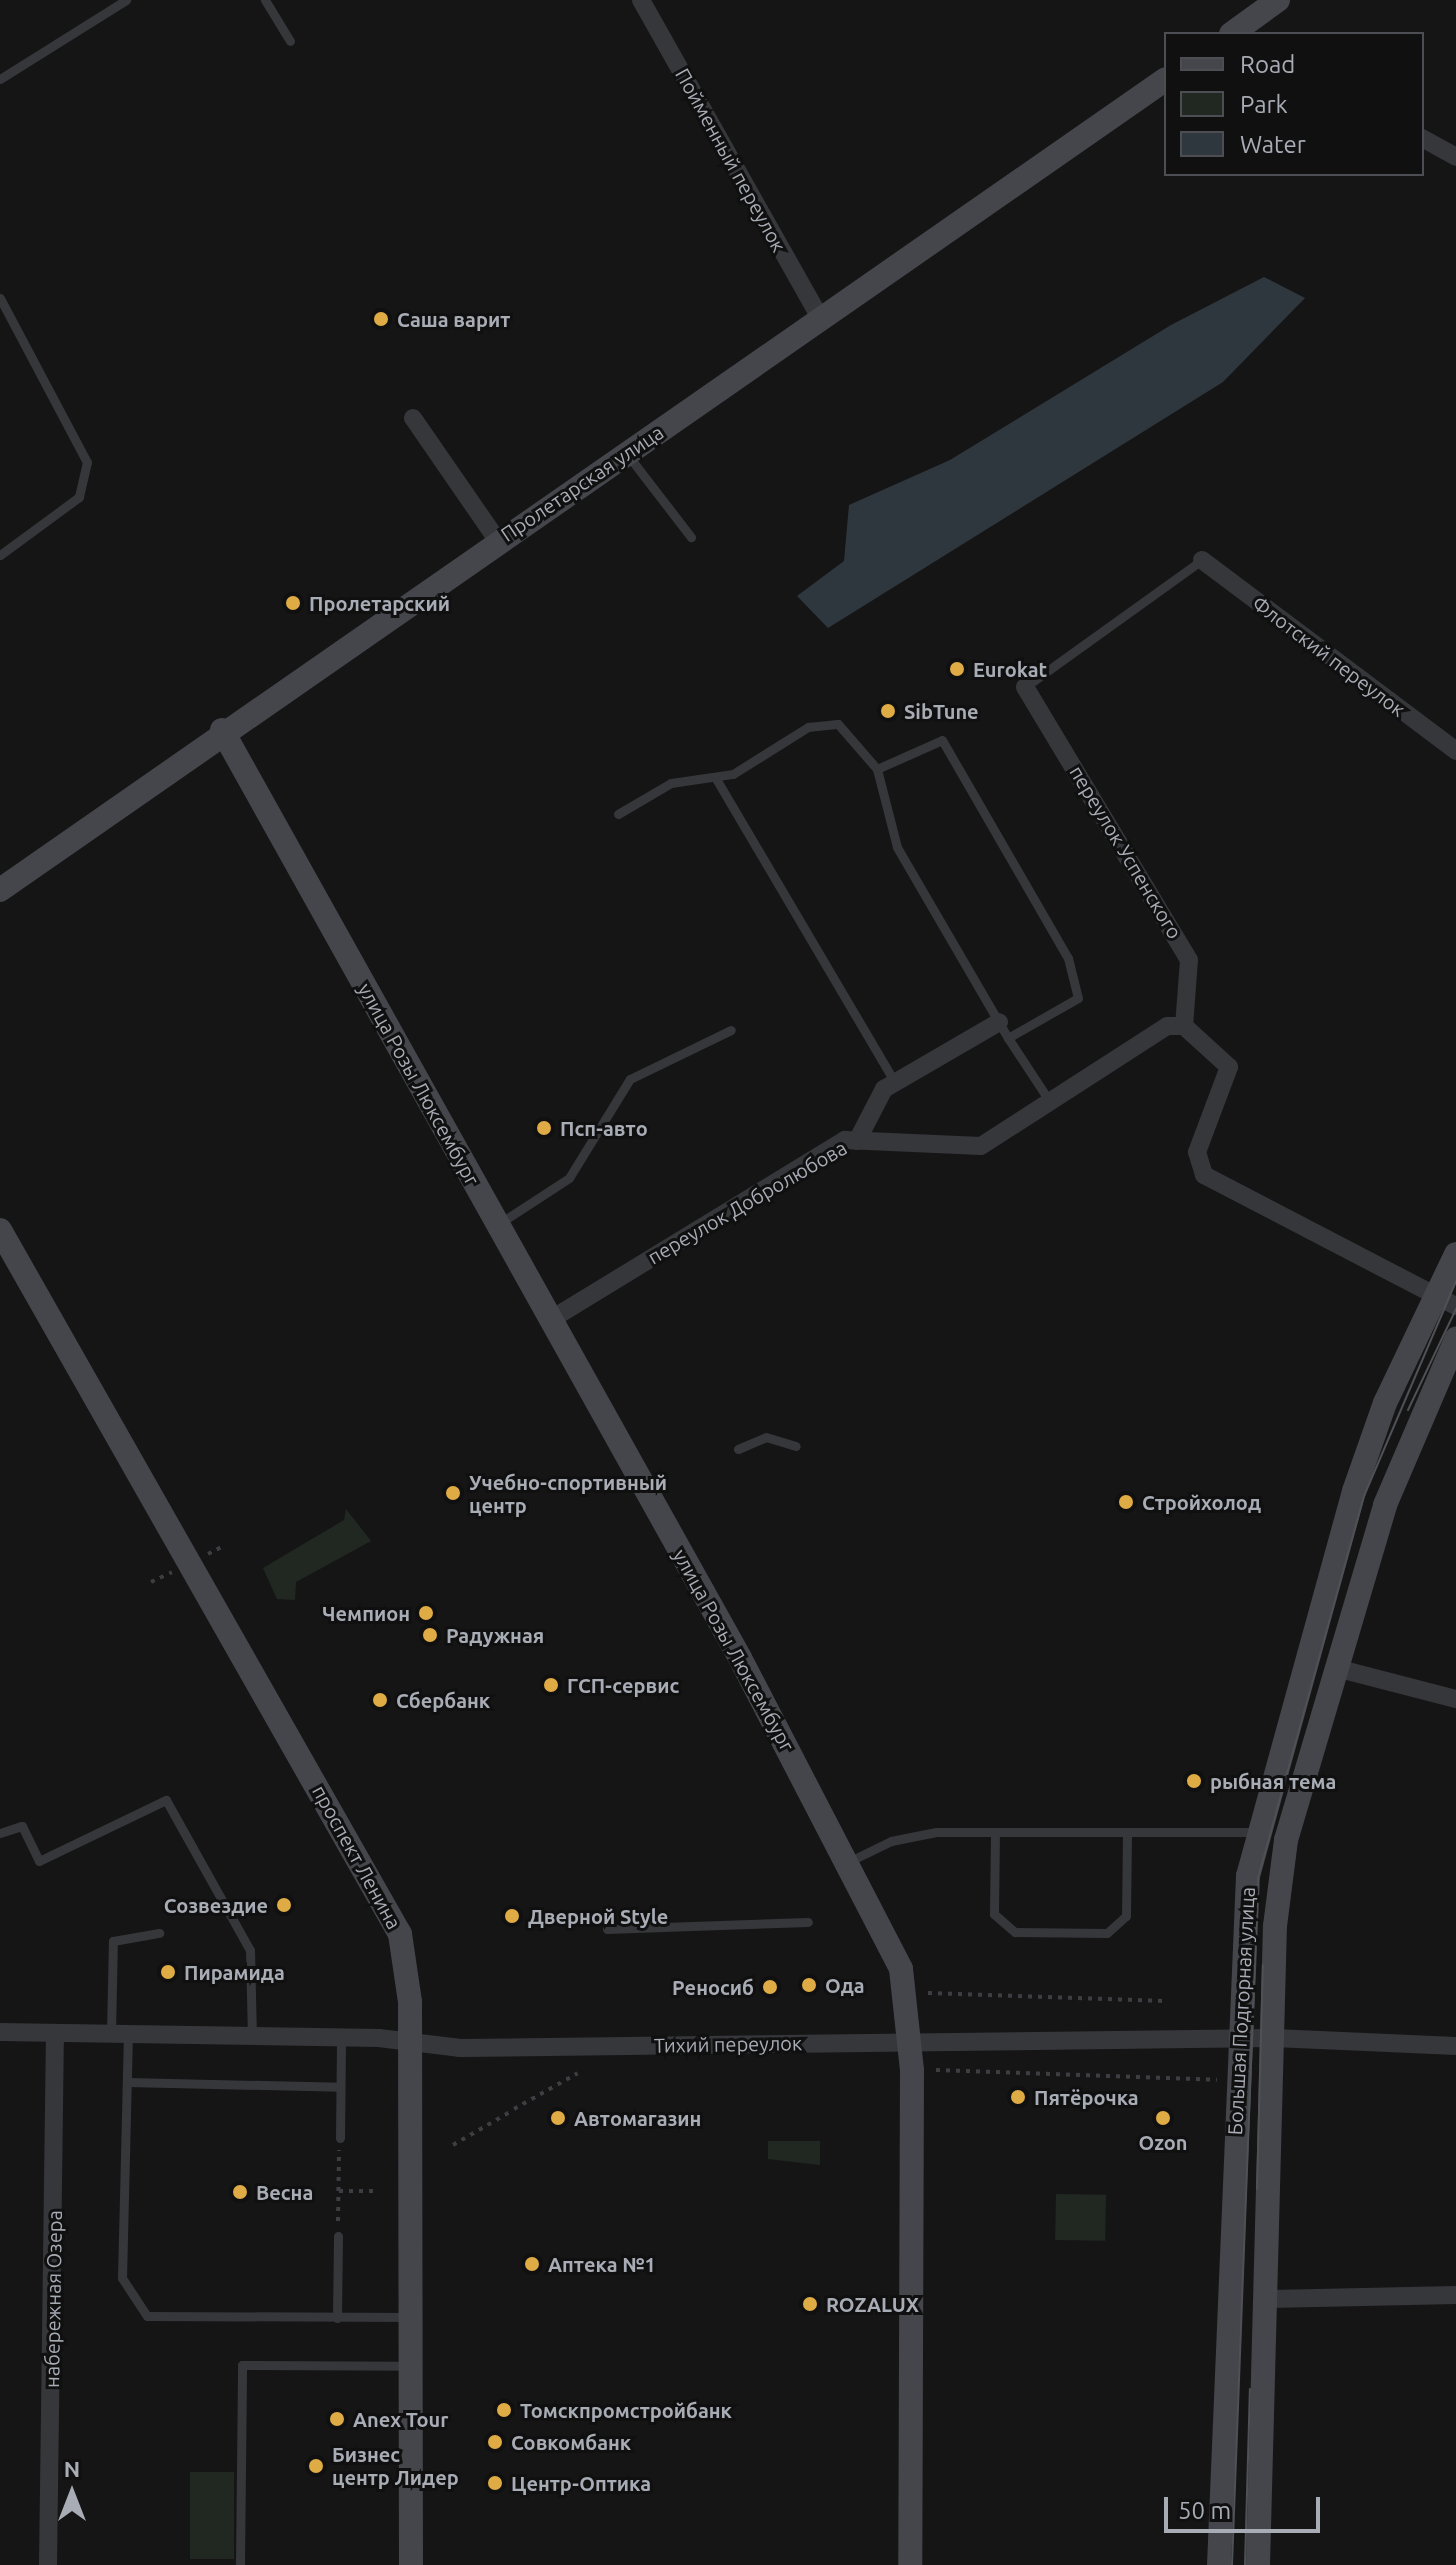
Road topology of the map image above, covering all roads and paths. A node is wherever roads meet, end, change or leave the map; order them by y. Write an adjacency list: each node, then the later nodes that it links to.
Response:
1 (126, 0): 7 (lane)
2 (265, 0): 6 (lane)
3 (641, 0): 12 (street, Пойменный переулок)
4 (1278, 0): 5 (main road)
5 (1247, 30)
6 (290, 41)
7 (0, 79)
8 (1164, 80): 12 (main road, Пролетарская улица)
9 (1424, 139): 10 (street)
10 (1456, 157)
11 (0, 298): 17 (lane)
12 (821, 320): 14 (main road, Пролетарская улица)
13 (413, 418): 16 (street)
14 (626, 453): 15 (lane); 16 (main road, Пролетарская улица)
15 (691, 537)
16 (498, 541): 20 (main road, Пролетарская улица)
17 (0, 555)
18 (1202, 560): 19 (lane); 21 (street, Флотский переулок)
19 (1025, 687): 26 (street, переулок Успенского)
20 (222, 730): 25 (main road, Пролетарская улица); 32 (main road, улица Розы Люксембург)
21 (1456, 751)
22 (877, 769): 23 (lane); 28 (lane); 28 (lane)
23 (715, 777): 24 (lane); 29 (lane)
24 (618, 814)
25 (0, 890)
26 (1184, 1026): 30 (street, переулок Добролюбова); 35 (street)
27 (731, 1030): 32 (lane)
28 (1003, 1030): 29 (street); 30 (lane)
29 (895, 1082): 31 (street)
30 (1050, 1102): 31 (street, переулок Добролюбова)
31 (857, 1141): 37 (street, переулок Добролюбова)
32 (497, 1225): 37 (main road, улица Розы Люксембург)
33 (0, 1230): 64 (main road, проспект Ленина)
34 (1456, 1254): 35 (main road, Большая Подгорная улица)
35 (1433, 1294): 36 (street); 49 (main road, Большая Подгорная улица)
36 (1456, 1306)
37 (550, 1320): 51 (main road, улица Розы Люксембург)
38 (1456, 1339): 45 (main road, Большая Подгорная улица)
39 (796, 1446): 40 (lane)
40 (738, 1449)
41 (224, 1546): 42 (path)
42 (208, 1554)
43 (169, 1574): 44 (path)
44 (151, 1582)
45 (1336, 1668): 46 (street); 62 (main road, Большая Подгорная улица)
46 (1456, 1699)
47 (995, 1832): 48 (lane); 48 (lane); 51 (lane)
48 (1127, 1832): 49 (lane)
49 (1256, 1832): 63 (main road, Большая Подгорная улица)
50 (0, 1833): 60 (lane)
51 (848, 1862): 65 (main road, улица Розы Люксембург)
52 (808, 1922): 53 (lane)
53 (607, 1929)
54 (159, 1933): 59 (lane)
55 (928, 1993): 56 (path)
56 (1166, 2001)
57 (0, 2032): 58 (street, Тихий переулок)
58 (55, 2033): 59 (street, Тихий переулок); 82 (street, набережная Озера)
59 (119, 2033): 60 (street, Тихий переулок); 70 (lane)
60 (252, 2036): 61 (street, Тихий переулок)
61 (341, 2037): 64 (street, Тихий переулок); 71 (lane)
62 (1274, 2038): 63 (street, Тихий переулок); 66 (street, Тихий переулок); 78 (main road, Большая Подгорная улица)
63 (1236, 2041): 65 (street, Тихий переулок); 69 (main road, Большая Подгорная улица)
64 (411, 2042): 65 (street, Тихий переулок); 79 (main road, проспект Ленина)
65 (911, 2042): 85 (main road, улица Розы Люксембург)
66 (1456, 2046)
67 (936, 2070): 69 (path)
68 (578, 2073): 73 (path)
69 (1236, 2081): 86 (main road, Большая Подгорная улица)
70 (127, 2082): 71 (lane); 80 (lane)
71 (340, 2087): 72 (lane)
72 (340, 2138): 74 (path)
73 (453, 2145)
74 (339, 2191): 75 (path); 76 (path)
75 (379, 2191)
76 (338, 2236): 80 (lane)
77 (1456, 2295): 78 (street)
78 (1265, 2299): 87 (main road, Большая Подгорная улица)
79 (409, 2317): 80 (lane); 81 (main road, проспект Ленина)
80 (337, 2318)
81 (409, 2366): 83 (lane); 84 (main road, проспект Ленина)
82 (48, 2565)
83 (240, 2565)
84 (411, 2565)
85 (910, 2565)
86 (1219, 2565)
87 (1258, 2565)

